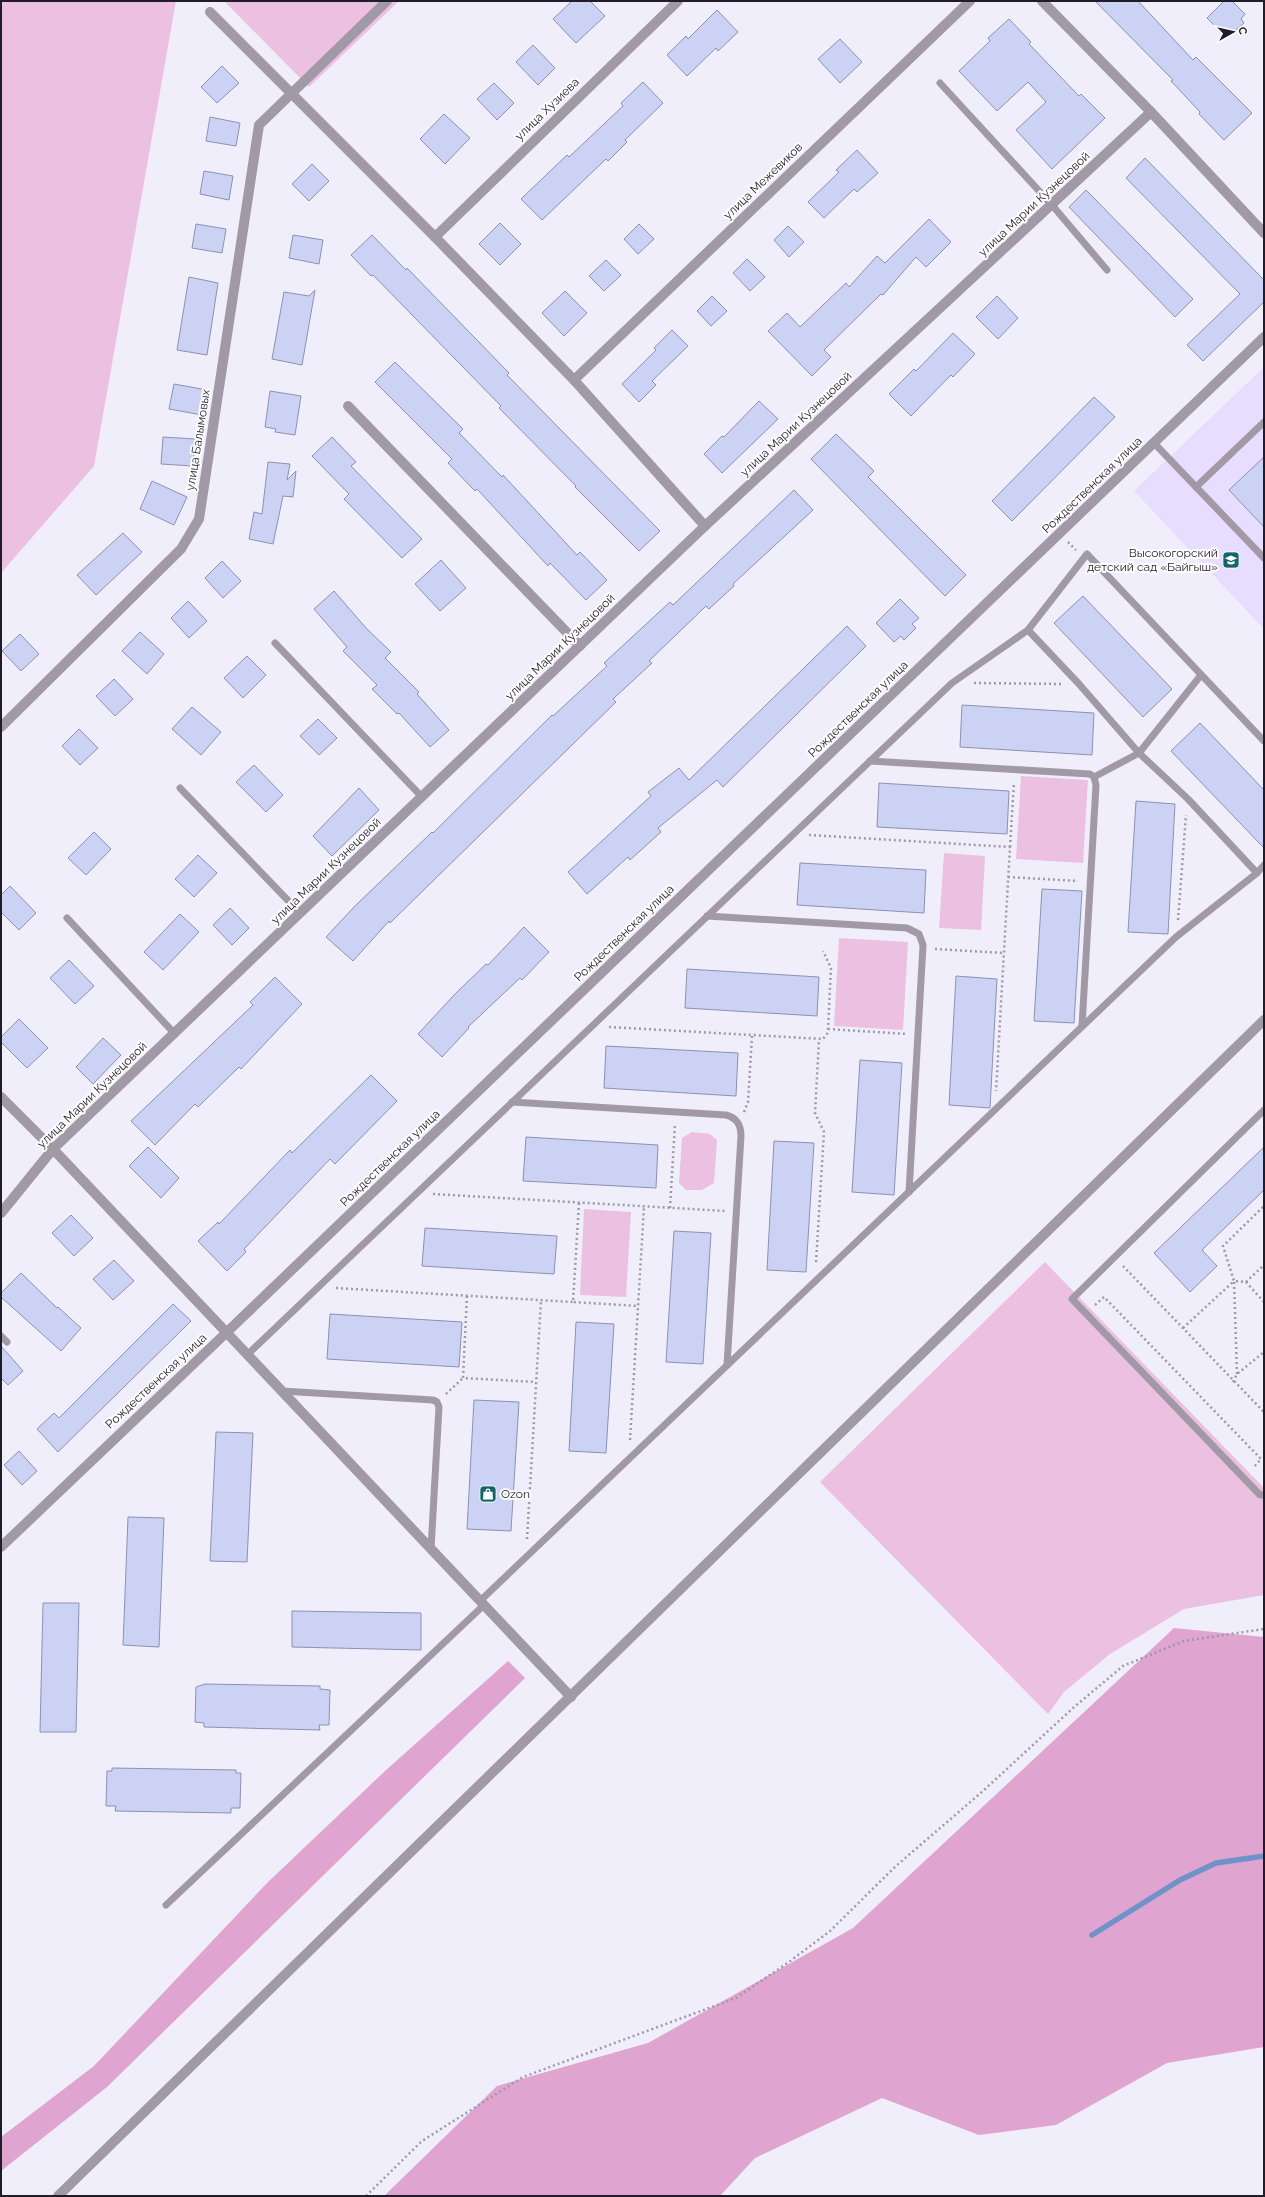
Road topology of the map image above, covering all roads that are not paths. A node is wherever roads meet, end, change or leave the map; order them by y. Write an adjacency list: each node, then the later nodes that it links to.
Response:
1 (387, 1): 7 (street, улица Балымовых)
2 (678, 1): 11 (street, улица Хузиева)
3 (970, 1): 14 (street, улица Межевиков)
4 (1042, 1): 8 (street)
5 (210, 12): 7 (street)
6 (940, 83): 9 (lane)
7 (292, 93): 11 (street); 25 (street, улица Балымовых)
8 (1151, 112): 9 (street, улица Марии Кузнецовой); 10 (street)
9 (1052, 205): 12 (lane); 19 (street, улица Марии Кузнецовой)
10 (1264, 233)
11 (435, 237): 14 (street)
12 (1107, 270)
13 (1264, 337): 17 (street, Рождественская улица)
14 (574, 380): 19 (street)
15 (348, 406): 23 (street)
16 (1264, 422): 18 (lane)
17 (1154, 443): 18 (lane); 46 (street, Рождественская улица)
18 (1196, 487): 20 (lane)
19 (705, 526): 23 (street, улица Марии Кузнецовой)
20 (1264, 558)
21 (1028, 630): 24 (lane); 27 (lane); 28 (lane)
22 (275, 642): 31 (lane)
23 (580, 646): 31 (street, улица Марии Кузнецовой)
24 (1201, 675): 26 (lane); 27 (lane)
25 (1, 727)
26 (1264, 741)
27 (1139, 753): 29 (lane); 33 (lane)
28 (870, 761): 29 (lane); 35 (lane)
29 (1094, 777): 38 (lane)
30 (180, 788): 34 (lane)
31 (422, 797): 34 (street, улица Марии Кузнецовой)
32 (1264, 866): 33 (lane)
33 (1257, 873): 38 (lane)
34 (300, 913): 39 (street, улица Марии Кузнецовой)
35 (707, 916): 41 (lane); 44 (lane)
36 (67, 918): 39 (lane)
37 (1264, 1020): 56 (street)
38 (1082, 1026): 44 (lane)
39 (174, 1033): 43 (street, улица Марии Кузнецовой)
40 (1, 1097): 43 (street)
41 (512, 1102): 49 (lane); 50 (lane)
42 (1264, 1110): 52 (lane)
43 (53, 1149): 45 (street, улица Марии Кузнецовой); 46 (street)
44 (909, 1192): 50 (lane)
45 (1, 1213)
46 (226, 1333): 49 (street); 53 (street, Рождественская улица)
47 (1, 1336): 48 (lane)
48 (7, 1342)
49 (247, 1355): 51 (street)
50 (727, 1365): 55 (lane)
51 (281, 1391): 54 (street); 54 (lane)
52 (1264, 1495)
53 (1, 1546)
54 (431, 1549): 55 (street)
55 (482, 1603): 56 (street); 57 (lane)
56 (571, 1697): 58 (street)
57 (166, 1905)
58 (58, 2196)

